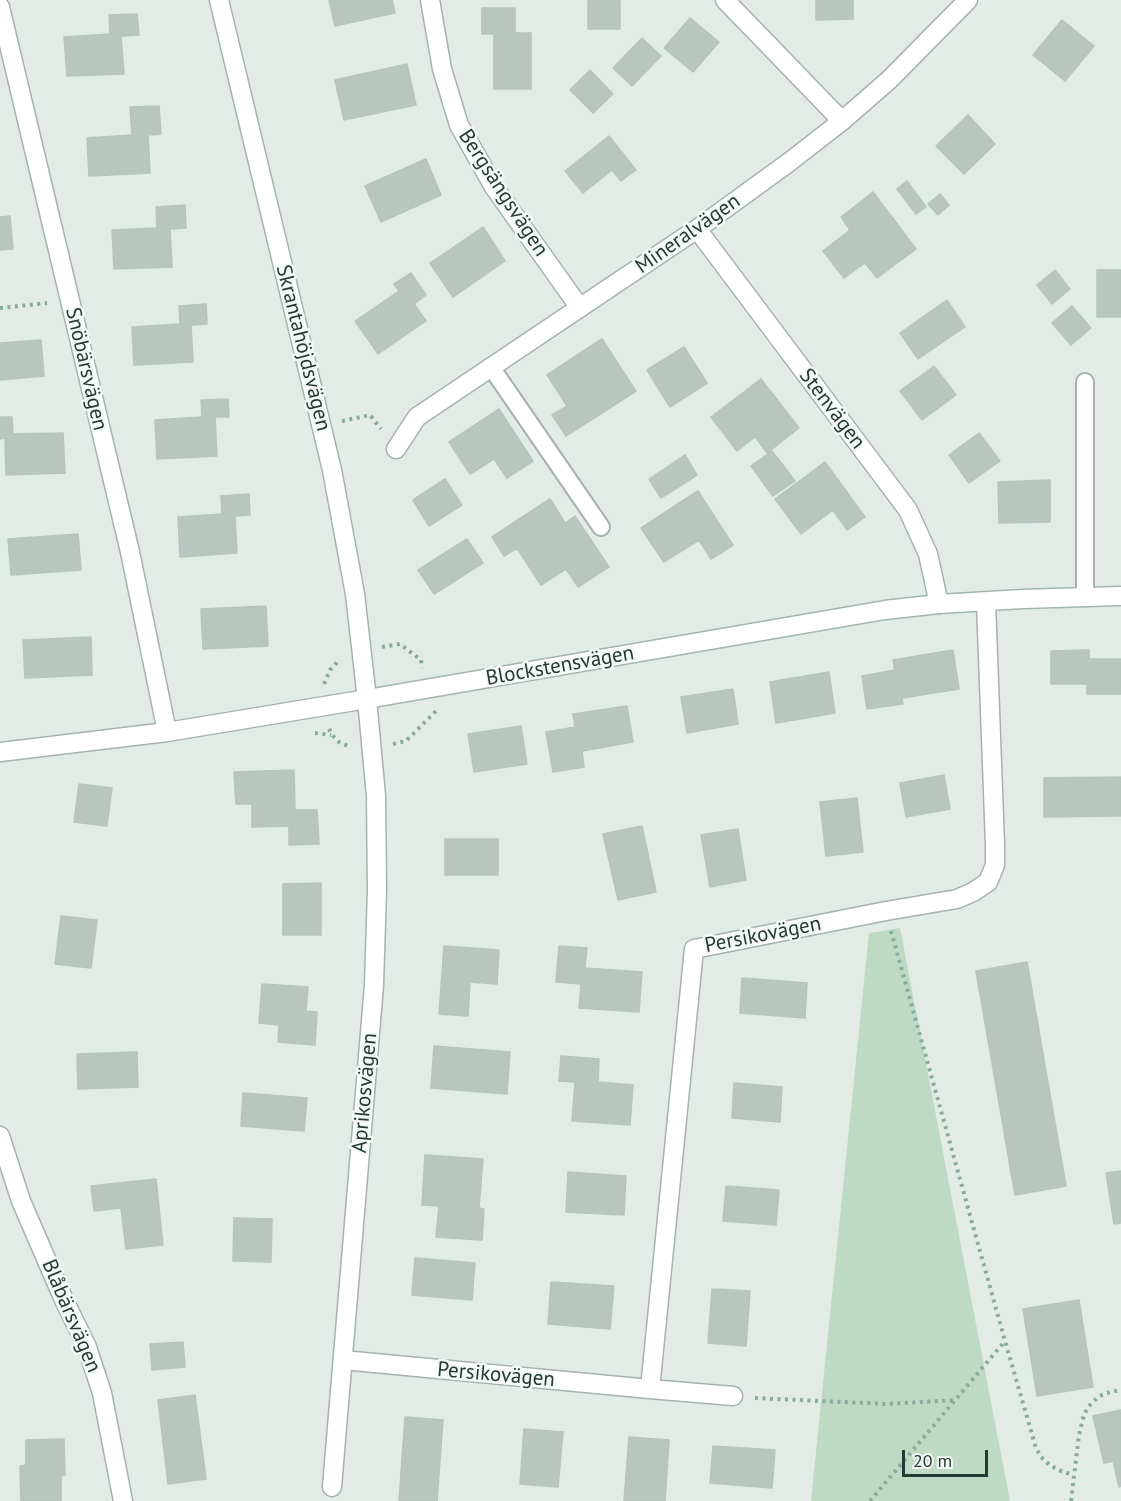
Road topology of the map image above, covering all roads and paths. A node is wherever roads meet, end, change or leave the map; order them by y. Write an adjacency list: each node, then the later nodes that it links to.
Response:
1 (219, 0): 13 (street, Skrantahöjdsvägen)
2 (430, 0): 10 (street, Bergsängsvägen)
3 (724, 0): 6 (street)
4 (968, 0): 6 (street, Mineralvägen)
5 (0, 7): 8 (street, Snöbärsvägen)
6 (842, 121): 7 (street, Mineralvägen)
7 (697, 229): 10 (street, Mineralvägen); 19 (street, Stenvägen)
8 (70, 301): 9 (path); 24 (street, Snöbärsvägen)
9 (0, 308)
10 (580, 308): 11 (street, Mineralvägen)
11 (491, 367): 14 (street, Mineralvägen); 15 (lane)
12 (1085, 382): 16 (lane)
13 (321, 426): 14 (path); 20 (street, Skrantahöjdsvägen)
14 (396, 449)
15 (601, 527)
16 (1085, 596): 17 (street, Blockstensvägen); 18 (street, Blockstensvägen)
17 (1121, 596)
18 (986, 602): 19 (street, Blockstensvägen); 26 (street, Persikovägen)
19 (939, 604): 21 (street, Blockstensvägen)
20 (361, 650): 21 (path); 22 (street, Skrantahöjdsvägen)
21 (426, 689): 22 (street, Blockstensvägen); 23 (path)
22 (367, 699): 24 (street, Blockstensvägen); 29 (street, Aprikosvägen)
23 (430, 716)
24 (167, 732): 25 (street, Blockstensvägen)
25 (0, 752)
26 (886, 911): 28 (path); 30 (street, Persikovägen)
27 (0, 1136): 36 (street, Blåbärsvägen)
28 (1005, 1341): 33 (path); 34 (path)
29 (342, 1360): 30 (street, Persikovägen); 35 (street, Aprikosvägen)
30 (650, 1389): 32 (street, Persikovägen)
31 (1121, 1390): 34 (path)
32 (733, 1396): 33 (path)
33 (956, 1400): 37 (path)
34 (1073, 1475): 38 (path)
35 (332, 1487)
36 (123, 1501)
37 (870, 1501)
38 (1071, 1501)

